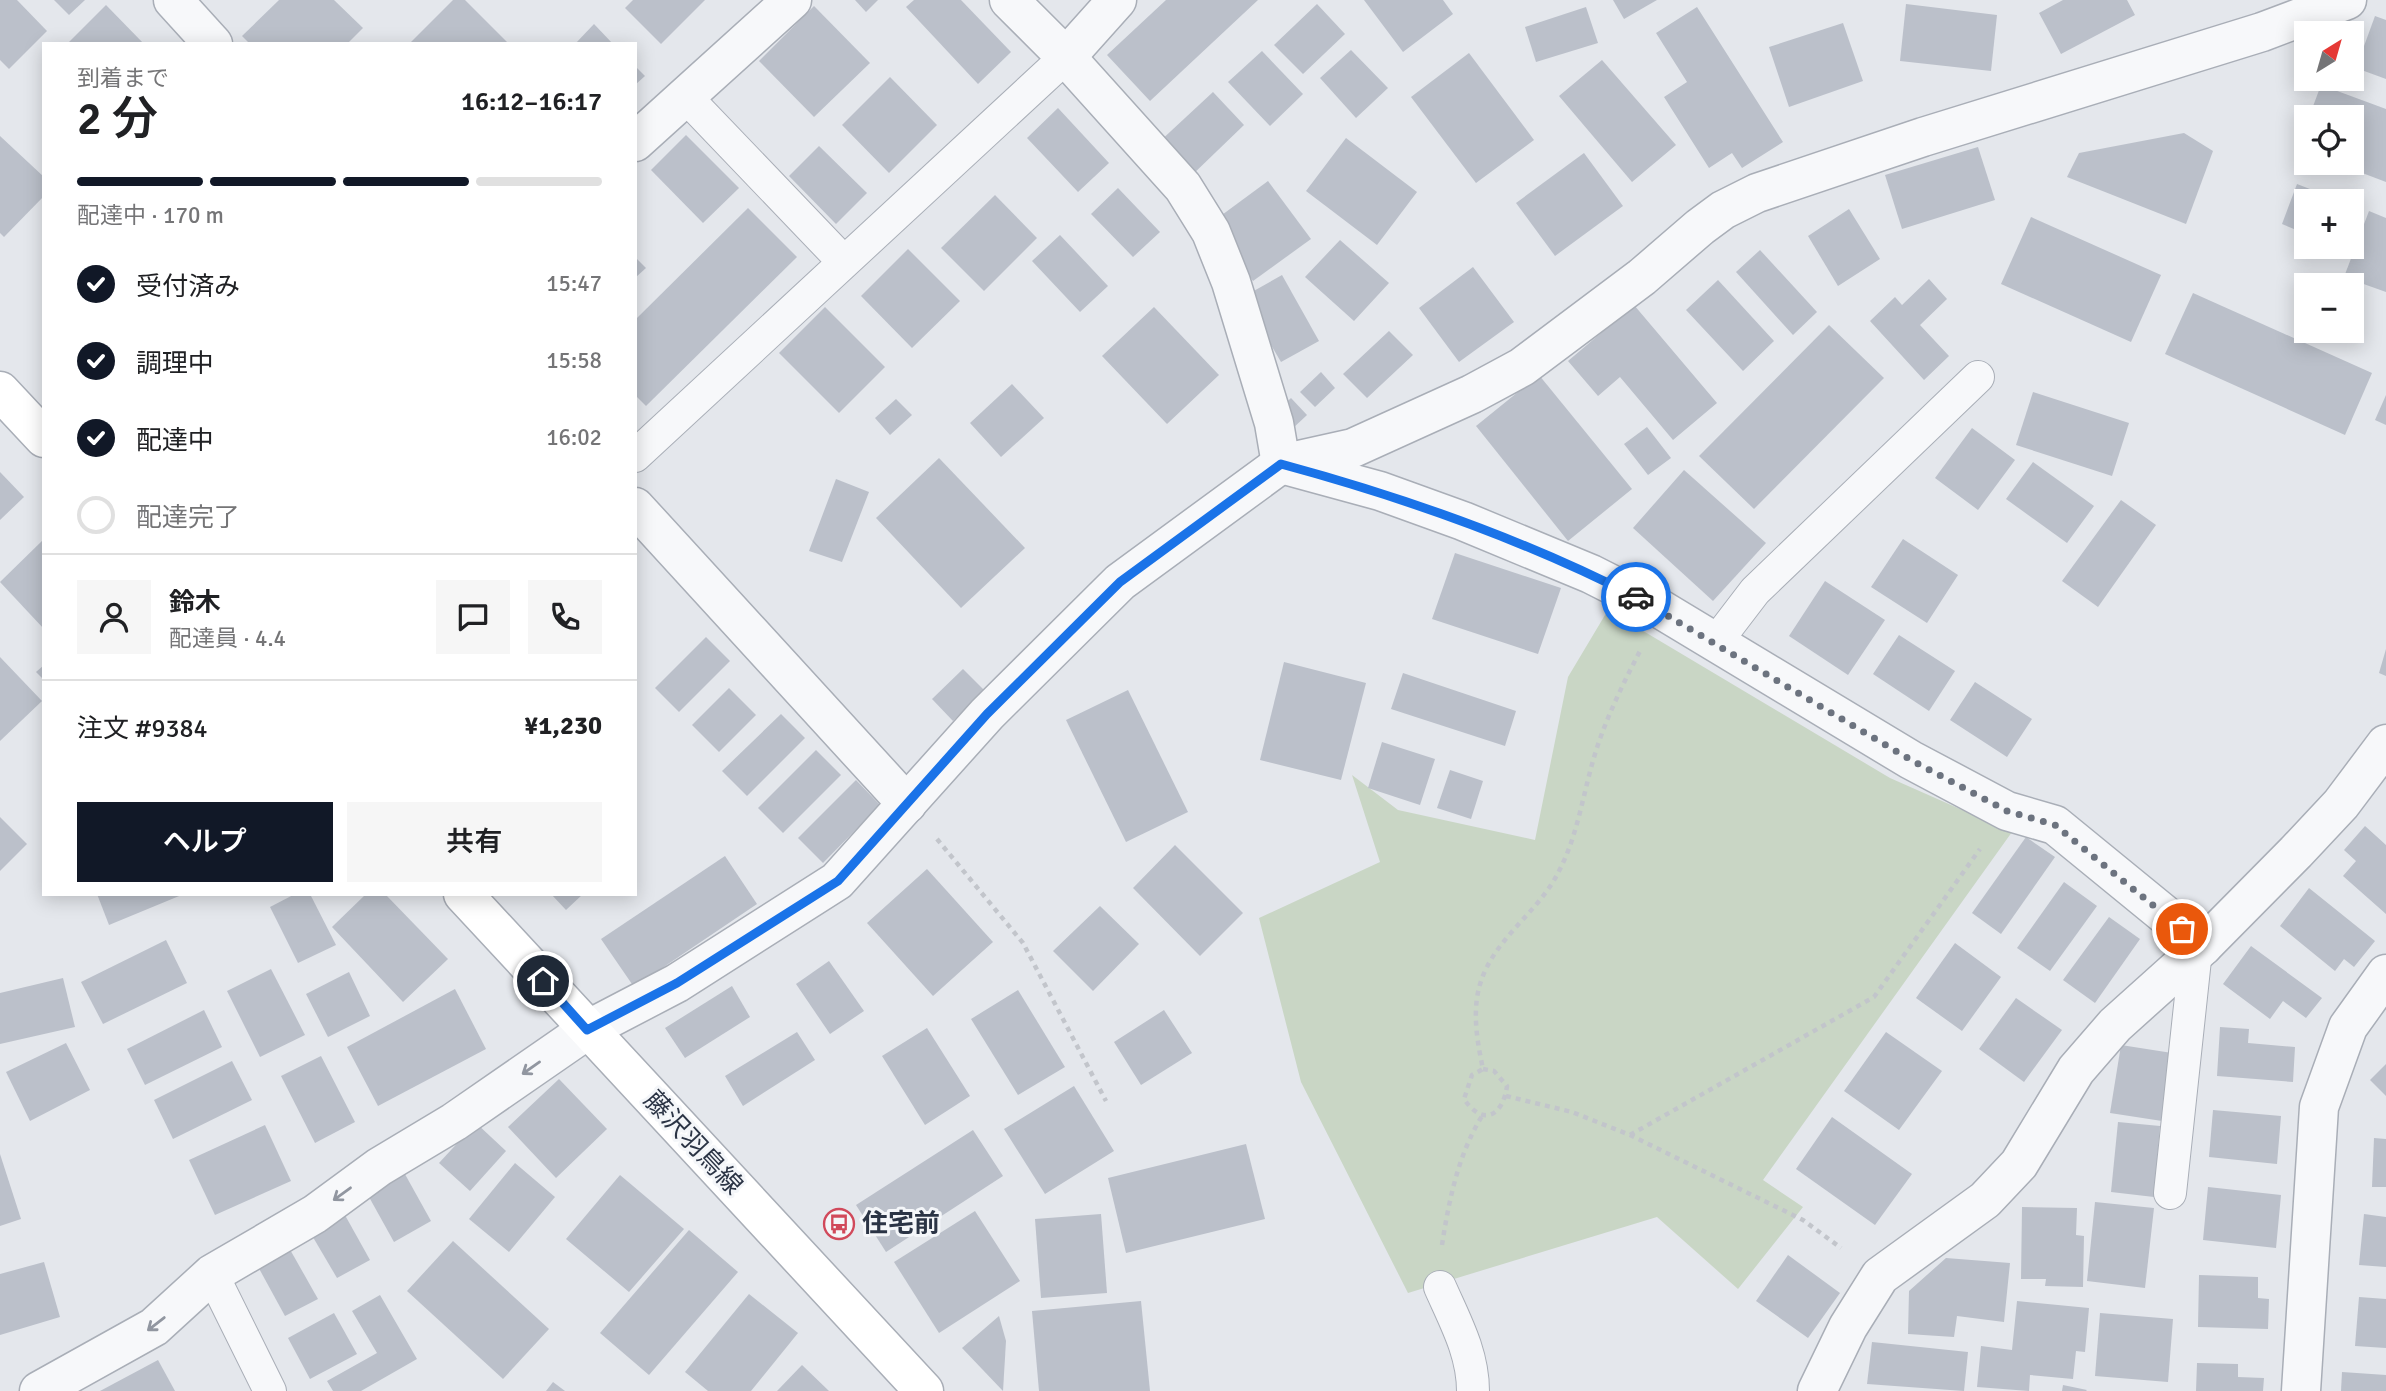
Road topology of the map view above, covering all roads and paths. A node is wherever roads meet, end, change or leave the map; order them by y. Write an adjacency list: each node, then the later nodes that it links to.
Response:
1 (173, 0): 6 (street)
2 (792, 0): 8 (street)
3 (1009, 0): 7 (street)
4 (1117, 0): 7 (street)
5 (2347, 0): 15 (street)
6 (211, 42)
7 (1066, 57): 10 (lane); 15 (street)
8 (685, 96): 9 (street); 10 (lane)
9 (637, 140)
10 (843, 261): 14 (lane)
11 (1978, 377): 18 (lane)
12 (0, 391): 13 (street)
13 (42, 436)
14 (637, 454)
15 (1281, 464): 17 (street); 20 (street)
16 (637, 509): 20 (street)
17 (1662, 610): 18 (street); 26 (path)
18 (1716, 642): 21 (street)
19 (2386, 744): 23 (street)
20 (907, 804): 25 (street); 28 (path)
21 (2007, 811): 23 (street); 30 (path)
22 (465, 896): 25 (street, 藤沢羽鳥線)
23 (2199, 948): 31 (lane); 33 (street)
24 (2386, 974): 40 (street)
25 (587, 1030): 32 (street, one-way to 32); 37 (street, 藤沢羽鳥線)
26 (1483, 1069): 27 (path); 29 (path)
27 (1506, 1096): 29 (path); 30 (path)
28 (1106, 1101)
29 (1482, 1116): 34 (path)
30 (1630, 1135): 33 (path)
31 (2170, 1193)
32 (212, 1273): 35 (street, one-way to 35); 36 (lane)
33 (1880, 1276): 39 (street)
34 (1440, 1287): 38 (lane)
35 (39, 1391)
36 (270, 1391)
37 (924, 1391)
38 (1473, 1391)
39 (1817, 1391)
40 (2301, 1391)

